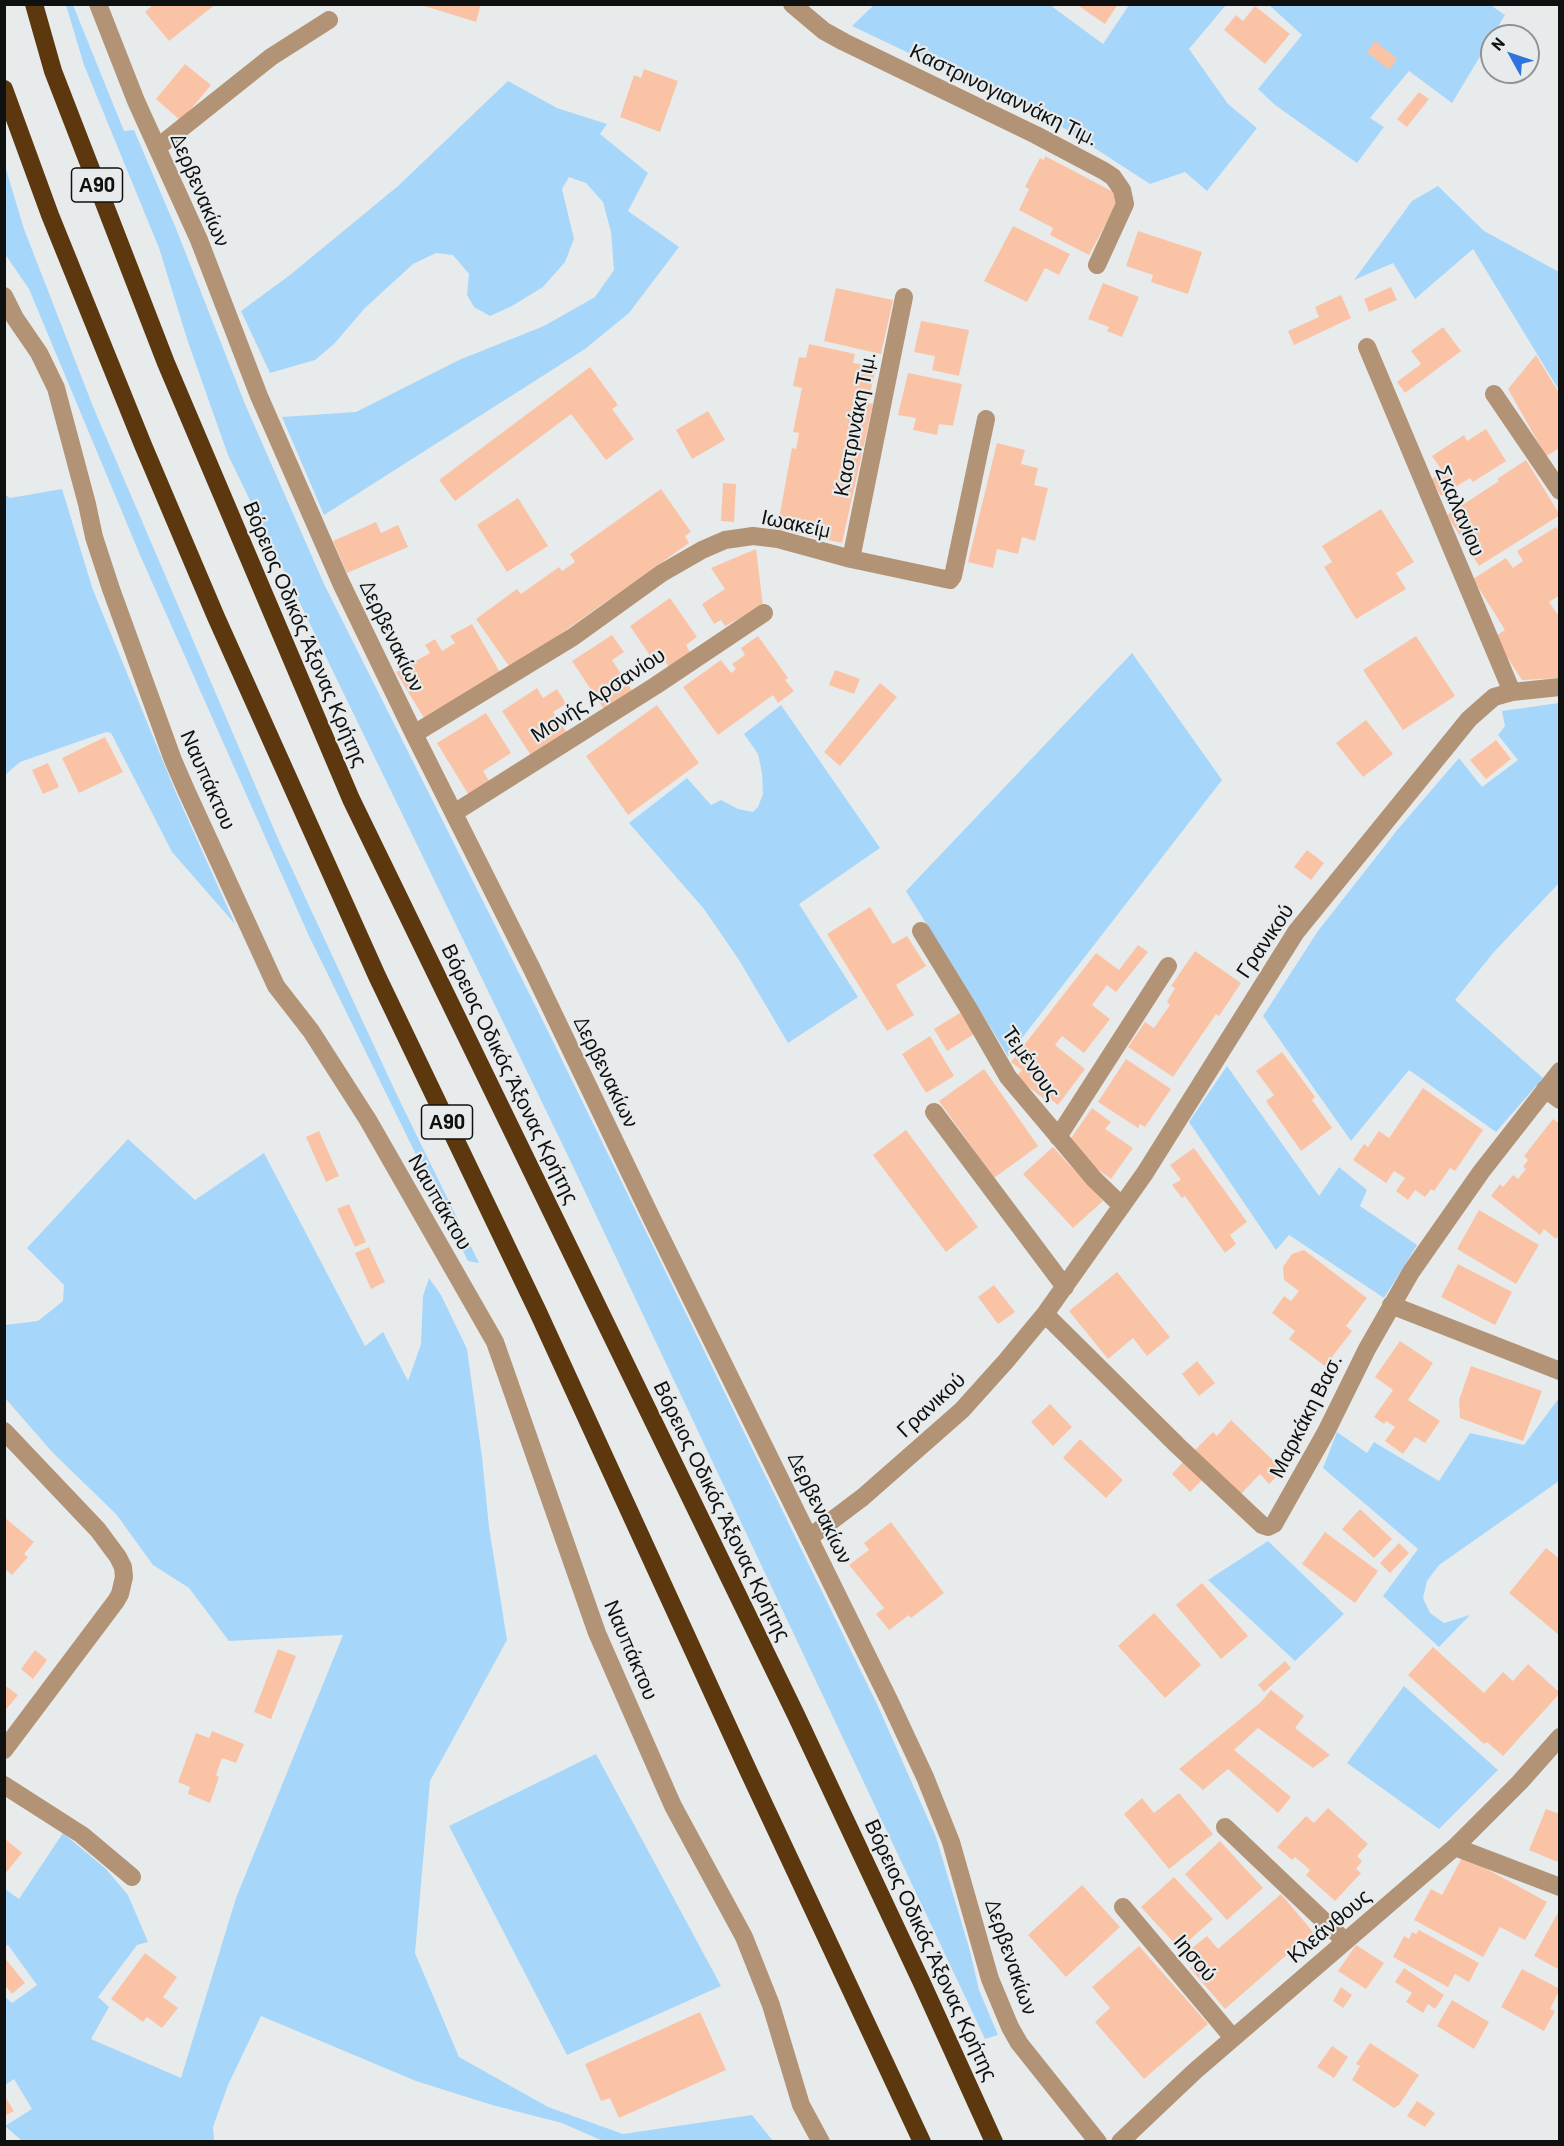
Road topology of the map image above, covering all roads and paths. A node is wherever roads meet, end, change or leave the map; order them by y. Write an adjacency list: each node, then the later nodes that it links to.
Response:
1 (34, 4): 45 (highway, Βόρειος Οδικός Άξονας Κρήτης / Α90)
2 (98, 4): 6 (street, Δερβενακίων)
3 (792, 4): 7 (street, Καστρινογιαννάκη Τιμ.)
4 (328, 20): 6 (street)
5 (4, 88): 44 (highway, Α90)
6 (158, 147): 18 (street, Δερβενακίων)
7 (1097, 265)
8 (4, 296): 43 (street, Ναυπάκτου)
9 (903, 297): 14 (street, Καστρινάκη Τιμ.)
10 (1367, 347): 17 (street, Σκαλανίου)
11 (1494, 394): 13 (street)
12 (986, 419): 14 (street, Ιωακείμ)
13 (1560, 491)
14 (851, 559): 18 (street, Ιωακείμ)
15 (764, 613): 19 (street, Μονής Αρσανίου)
16 (1560, 687): 17 (street, Γρανικού)
17 (1512, 692): 26 (street, Γρανικού)
18 (414, 734): 19 (street, Δερβενακίων)
19 (454, 813): 32 (street, Δερβενακίων)
20 (921, 931): 25 (street, Τεμένους)
21 (1168, 966): 25 (street)
22 (1560, 1071): 23 (street, Μαρκάκη Βασ.)
23 (1552, 1094): 28 (street, Μαρκάκη Βασ.)
24 (934, 1112): 27 (street)
25 (1058, 1137): 26 (street, Τεμένους)
26 (1122, 1206): 27 (street, Γρανικού)
27 (1065, 1287): 29 (street, Γρανικού)
28 (1391, 1305): 29 (street, Μαρκάκη Βασ.); 30 (street)
29 (1045, 1314): 32 (street, Γρανικού)
30 (1560, 1371)
31 (4, 1431): 34 (street)
32 (810, 1537): 46 (street, Δερβενακίων)
33 (1560, 1737): 37 (street, Κλεάνθους)
34 (4, 1750)
35 (4, 1785): 38 (street)
36 (1225, 1827): 41 (street)
37 (1455, 1847): 39 (street); 41 (street, Κλεάνθους)
38 (132, 1877)
39 (1560, 1887)
40 (1123, 1907): 42 (street, Ιησού)
41 (1345, 1941): 42 (street, Κλεάνθους)
42 (1233, 2038): 47 (street, Κλεάνθους)
43 (821, 2142)
44 (922, 2142)
45 (994, 2142)
46 (1098, 2142)
47 (1120, 2142)

